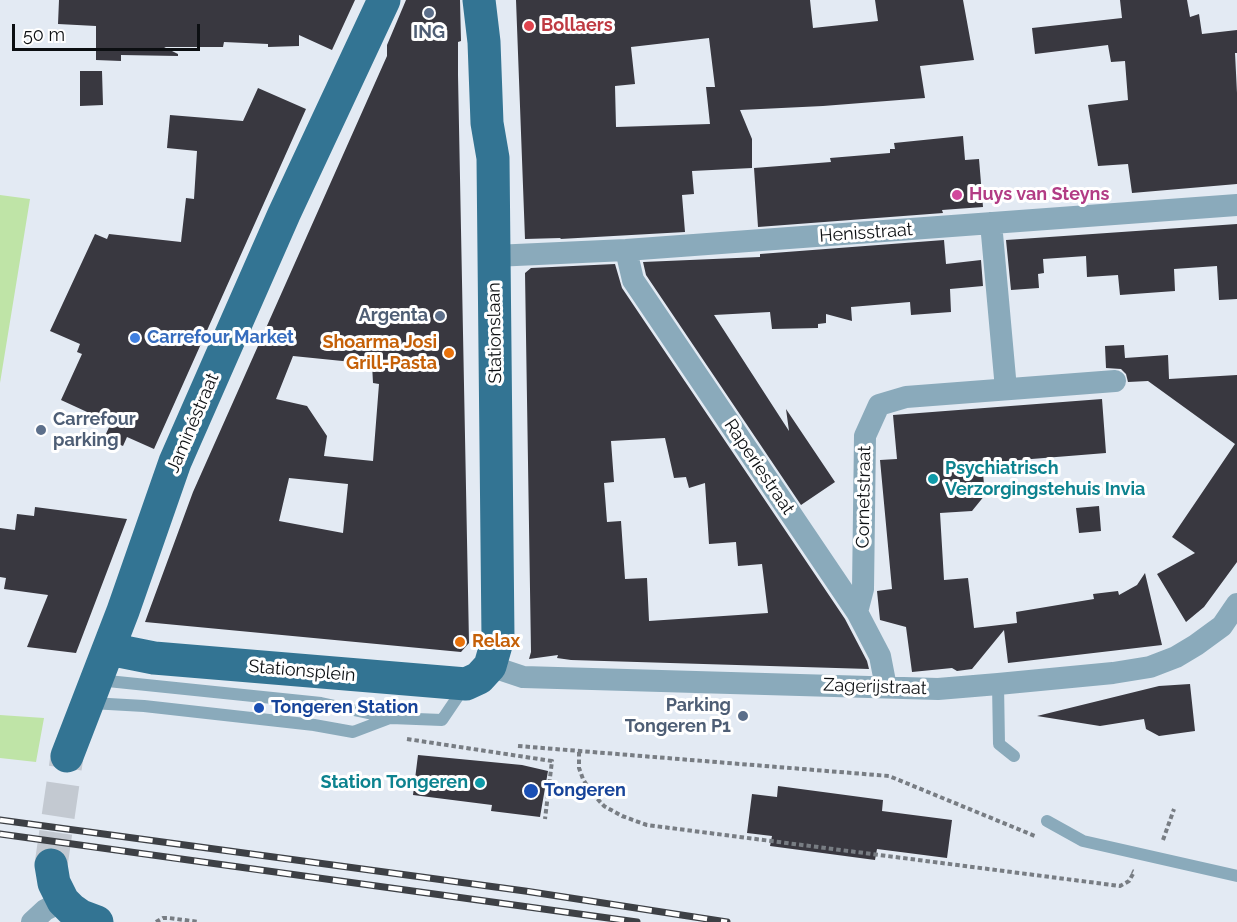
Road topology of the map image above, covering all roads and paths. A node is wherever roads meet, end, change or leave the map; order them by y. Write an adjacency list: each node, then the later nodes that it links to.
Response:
1 (384, 0): 13 (main road, Jaminéstraat)
2 (479, 0): 4 (main road, Stationslaan)
3 (495, 0): 4 (main road)
4 (484, 42): 8 (main road, Stationslaan)
5 (1237, 205): 6 (street, Henisstraat)
6 (991, 223): 7 (street, Henisstraat); 10 (street)
7 (626, 250): 8 (street, Henisstraat); 12 (street, Raperiestraat)
8 (494, 256): 14 (main road, Stationslaan)
9 (1115, 381): 10 (street, Cornetstraat)
10 (1006, 389): 12 (street, Cornetstraat)
11 (1237, 604): 15 (street, Zagerijstraat)
12 (857, 612): 16 (street, Raperiestraat)
13 (109, 649): 14 (main road, Stationsplein); 17 (main road, Jaminéstraat)
14 (478, 675): 16 (street, Zagerijstraat); 18 (lane)
15 (998, 684): 16 (street, Zagerijstraat); 23 (lane)
16 (886, 687)
17 (92, 691): 18 (lane); 18 (lane); 22 (main road, Jaminéstraat)
18 (391, 718)
19 (396, 738): 25 (path)
20 (518, 746): 21 (path)
21 (579, 752): 27 (path); 30 (path)
22 (67, 756)
23 (1014, 756)
24 (1173, 809): 28 (path)
25 (545, 819)
26 (1047, 821): 31 (lane)
27 (1036, 837)
28 (1155, 839)
29 (51, 865): 32 (main road)
30 (1123, 868)
31 (1237, 876)
32 (63, 901): 33 (street); 34 (main road)
33 (32, 922)
34 (97, 922)
35 (156, 922): 36 (path)
36 (199, 922)

